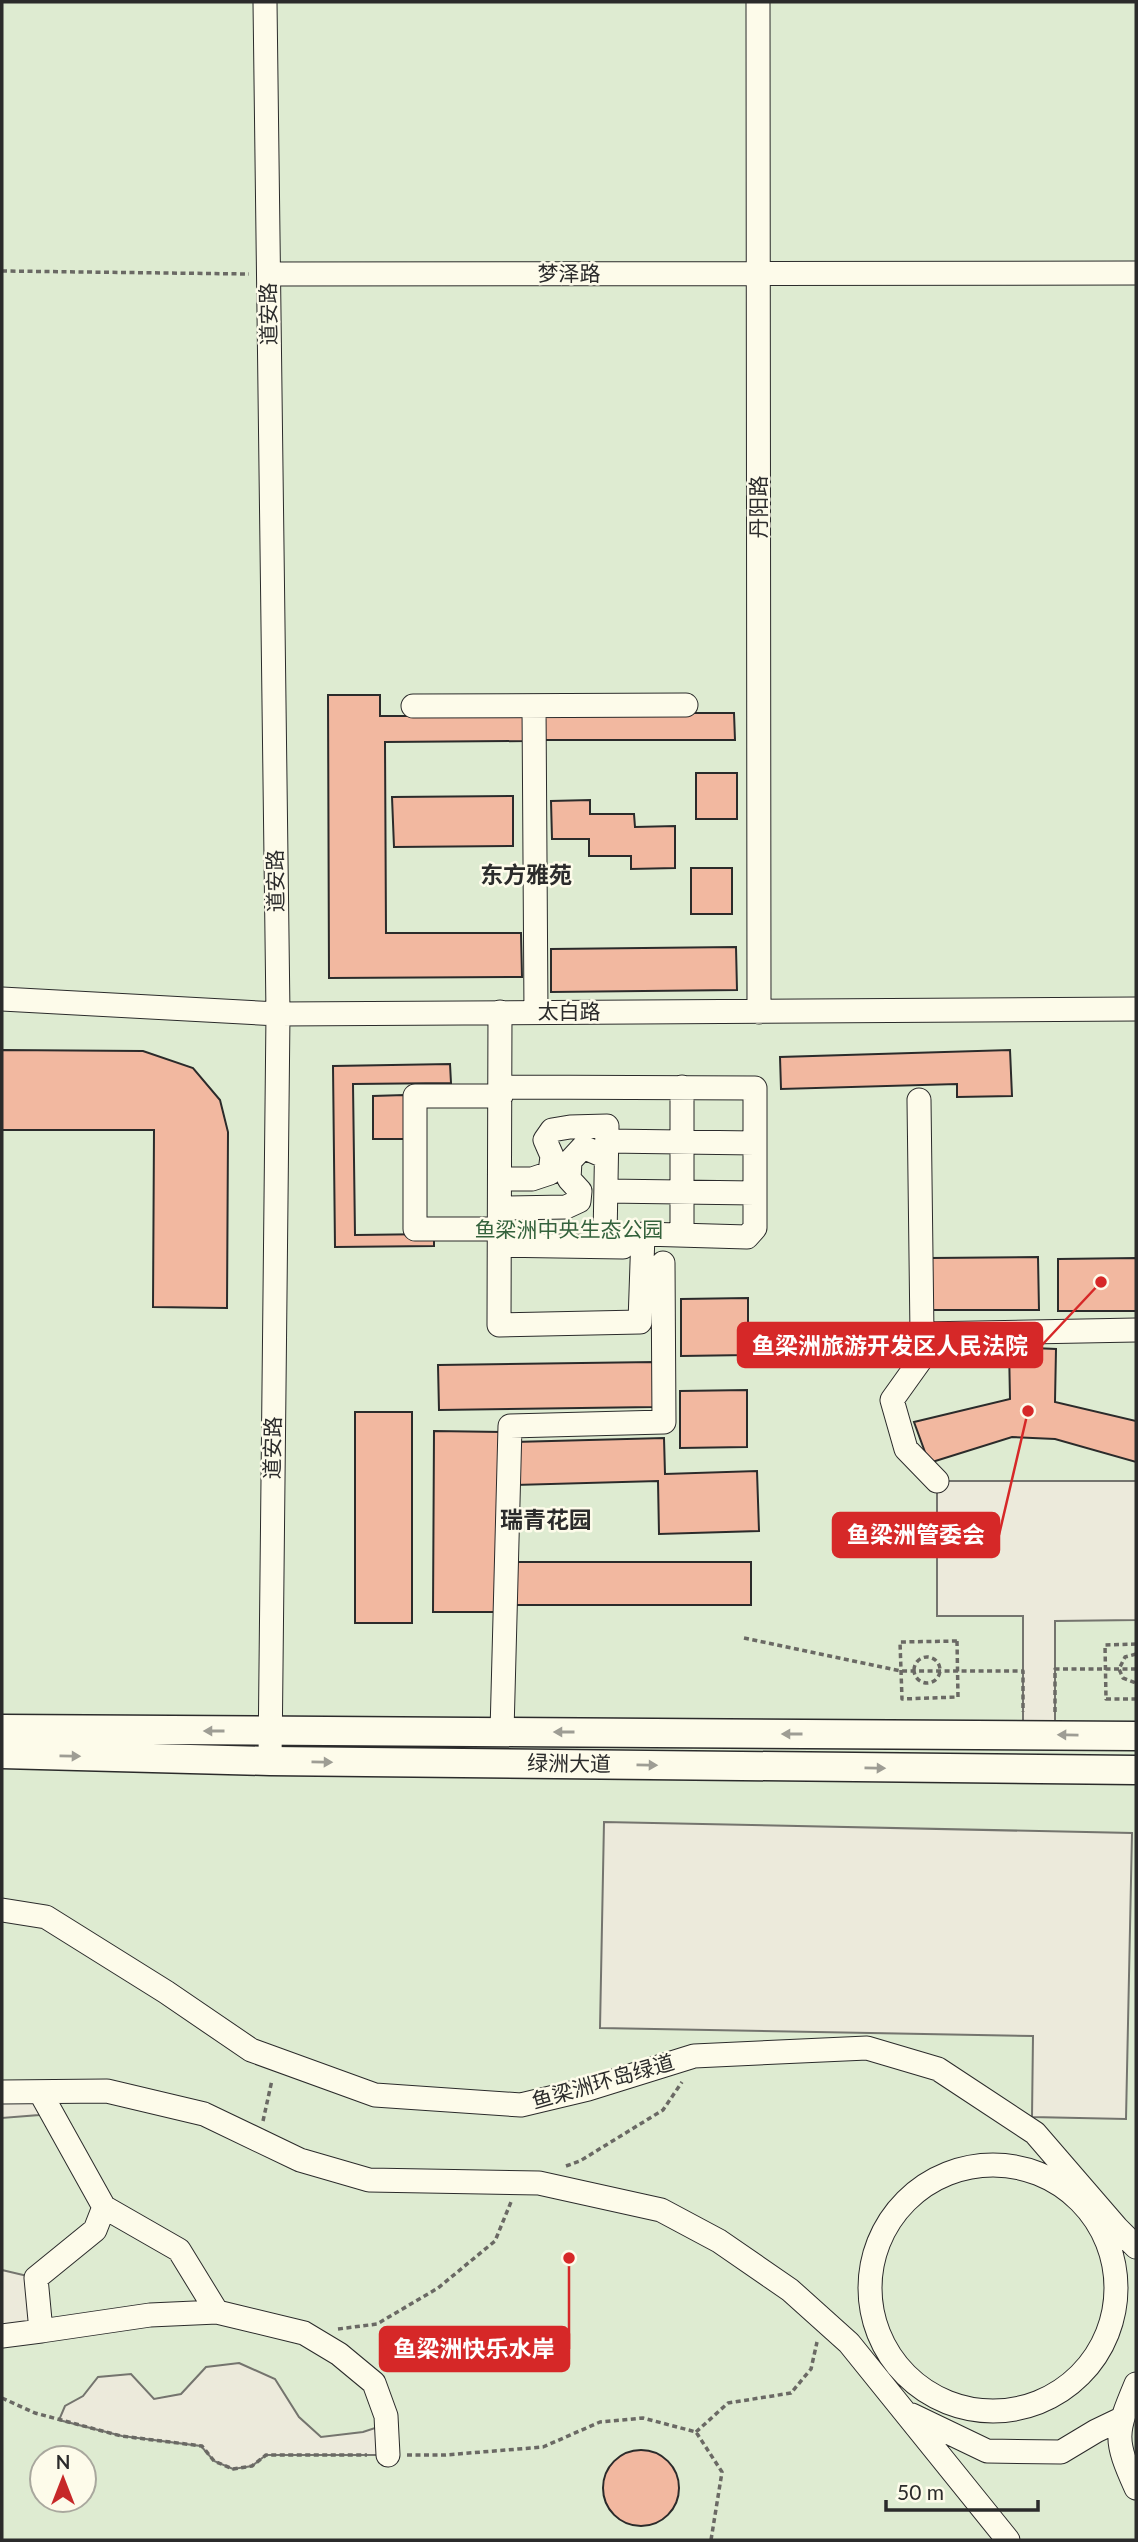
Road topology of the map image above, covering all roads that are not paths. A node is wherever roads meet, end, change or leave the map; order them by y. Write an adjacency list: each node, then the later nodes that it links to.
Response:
1 (265, 2): 4 (street, 道安路)
2 (758, 2): 5 (street, 丹阳路)
3 (1136, 273): 5 (street, 梦泽路)
4 (269, 274): 5 (street, 梦泽路); 14 (street, 道安路)
5 (758, 275): 13 (street, 丹阳路)
6 (686, 705): 8 (street)
7 (413, 706): 8 (street)
8 (534, 706): 12 (street)
9 (2, 999): 14 (street, 太白路)
10 (1136, 1009): 13 (street, 太白路)
11 (500, 1012): 12 (street, 太白路); 14 (street, 太白路); 17 (street)
12 (536, 1012): 13 (street, 太白路)
13 (759, 1012)
14 (278, 1014): 35 (street, 道安路)
15 (607, 1087): 16 (street); 17 (street); 19 (street)
16 (682, 1087): 20 (street); 21 (street)
17 (501, 1091): 22 (street); 26 (street)
18 (919, 1100): 31 (street)
19 (607, 1141): 20 (street); 22 (street); 23 (street); 26 (street)
20 (682, 1142): 21 (street); 24 (street)
21 (755, 1143): 25 (street)
22 (500, 1179): 26 (street)
23 (606, 1191): 24 (street); 28 (street)
24 (682, 1192): 25 (street); 27 (street)
25 (755, 1194): 27 (street)
26 (500, 1227): 28 (street); 28 (street)
27 (682, 1235): 28 (street)
28 (643, 1243)
29 (663, 1263): 36 (street)
30 (1136, 1330): 31 (street)
31 (922, 1334): 32 (street)
32 (937, 1481)
33 (2, 1721): 34 (street)
34 (2, 1729): 35 (main road, 绿洲大道, one-way to 34)
35 (270, 1731): 36 (main road, 绿洲大道); 39 (street, 道安路)
36 (502, 1732): 37 (main road, 绿洲大道, one-way to 36)
37 (1136, 1736)
38 (2, 1754): 39 (main road, 绿洲大道, one-way to 39)
39 (270, 1761): 40 (main road, 绿洲大道, one-way to 40)
40 (1136, 1770)
41 (2, 1910): 45 (street, 鱼梁洲环岛绿道)
42 (2, 2092): 43 (street)
43 (40, 2092): 44 (street); 50 (street)
44 (104, 2207): 46 (street); 47 (street)
45 (1136, 2247)
46 (217, 2312): 47 (street); 54 (street)
47 (41, 2331): 48 (street)
48 (2, 2336)
49 (884, 2348): 49 (street); 50 (street)
50 (866, 2363): 52 (street)
51 (1136, 2384): 53 (street)
52 (906, 2413): 53 (street); 56 (street)
53 (1121, 2419): 55 (street)
54 (388, 2455)
55 (1136, 2488)
56 (1008, 2540)

